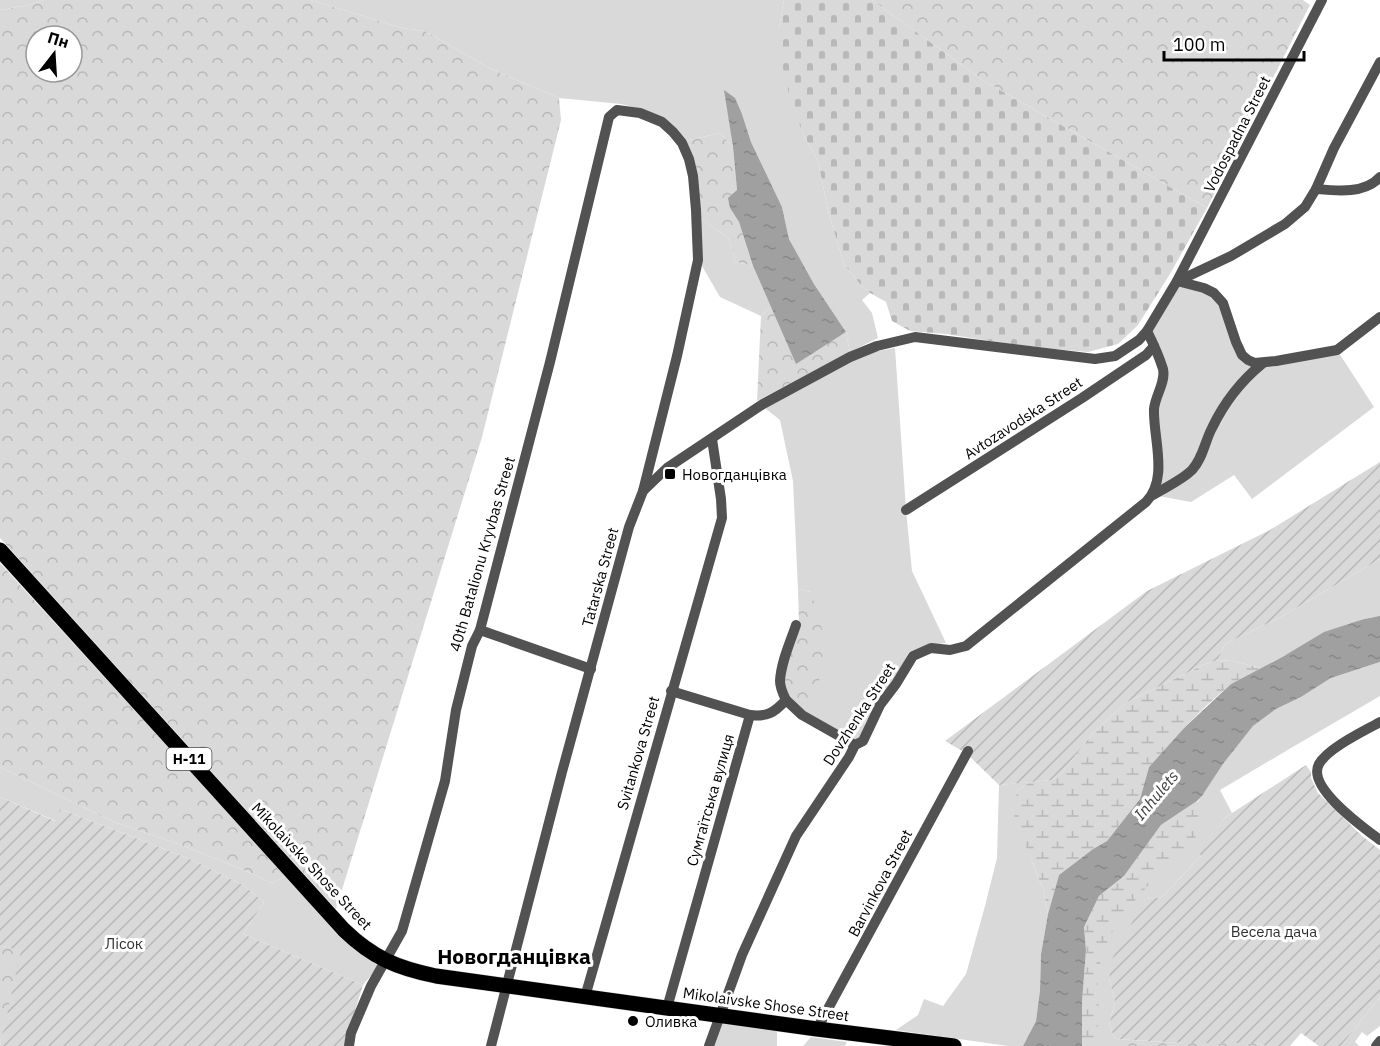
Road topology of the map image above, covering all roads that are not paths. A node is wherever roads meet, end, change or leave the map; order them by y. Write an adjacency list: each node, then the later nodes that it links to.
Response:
1 (1322, 0): 6 (street, Vodospadna Street)
2 (1380, 62): 5 (street)
3 (662, 122): 12 (street, Tatarska Street); 17 (street, 40th Batalionu Kryvbas Street)
4 (1380, 177): 5 (street)
5 (1316, 189): 6 (street)
6 (1177, 281): 8 (street, Vodospadna Street); 10 (street)
7 (1378, 320): 10 (street)
8 (1147, 331): 9 (street); 11 (street, Vodospadna Street)
9 (1154, 346): 13 (street); 14 (street, Avtozavodska Street)
10 (1263, 363): 13 (street, Dovzhenka Street)
11 (712, 439): 12 (street, Vodospadna Street); 19 (street, Svitankova Street)
12 (643, 491): 18 (street, Tatarska Street)
13 (1153, 495): 23 (street, Dovzhenka Street)
14 (906, 510)
15 (0, 550): 26 (main road, Mikolaivske Shose Street / Н-11)
16 (796, 625): 20 (street)
17 (480, 630): 18 (street); 26 (street, 40th Batalionu Kryvbas Street)
18 (591, 669): 27 (street, Tatarska Street)
19 (671, 691): 21 (street); 28 (street, Svitankova Street)
20 (786, 700): 21 (street); 23 (street)
21 (750, 715): 29 (street, Сумгаїтська вулиця)
22 (1380, 722): 25 (street)
23 (855, 745): 30 (street, Dovzhenka Street)
24 (968, 751): 31 (street, Barvinkova Street)
25 (1380, 840)
26 (385, 961): 27 (main road, Mikolaivske Shose Street / Н-11); 33 (street, 40th Batalionu Kryvbas Street)
27 (506, 986): 28 (main road, Mikolaivske Shose Street / Н-11); 34 (street, Tatarska Street)
28 (585, 997): 29 (main road, Mikolaivske Shose Street / Н-11)
29 (667, 1008): 30 (main road, Mikolaivske Shose Street / Н-11)
30 (719, 1016): 31 (main road, Mikolaivske Shose Street / Н-11); 35 (street, Dovzhenka Street)
31 (818, 1029): 36 (main road, Mikolaivske Shose Street / Н-11)
32 (1380, 1041): 37 (street)
33 (349, 1046)
34 (491, 1046)
35 (709, 1046)
36 (954, 1046)
37 (1376, 1046)

